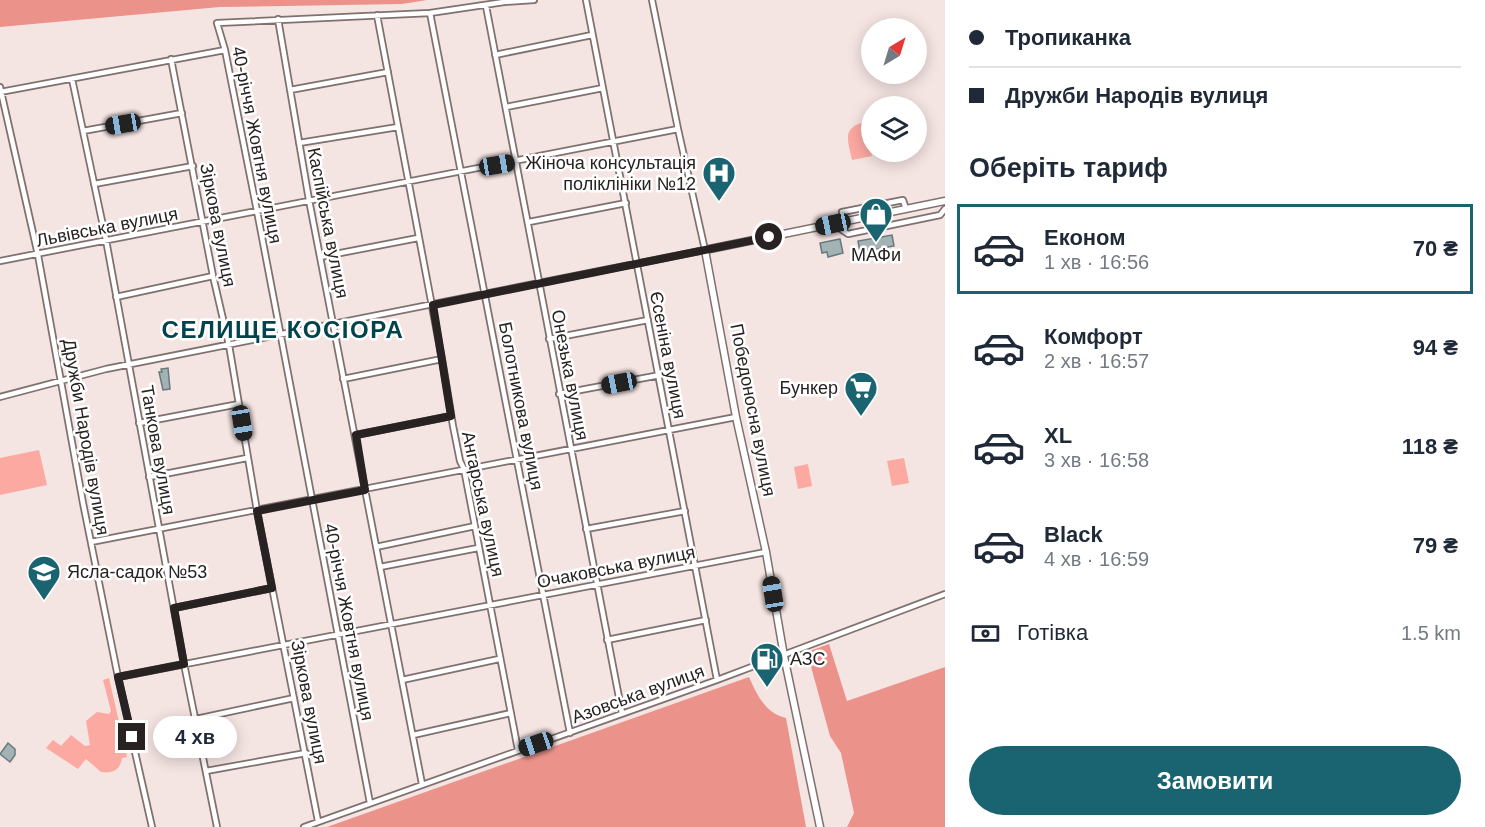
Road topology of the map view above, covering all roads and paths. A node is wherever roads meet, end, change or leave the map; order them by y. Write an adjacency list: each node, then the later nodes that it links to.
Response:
1 (534, 0): 4 (street)
2 (586, 0): 8 (street, Єсеніна вулиця)
3 (652, 0): 20 (street, Победоносна вулиця)
4 (486, 6): 5 (street); 10 (street, Онезька вулиця)
5 (430, 13): 6 (street); 26 (street, Болотникова вулиця)
6 (377, 15): 7 (street); 12 (street, Ангарська вулиця)
7 (278, 19): 9 (street, 40-річчя Жовтня вулиця); 16 (street, Каспійська вулиця)
8 (592, 35): 10 (street); 14 (street, Єсеніна вулиця)
9 (225, 50): 11 (street); 33 (street, 40-річчя Жовтня вулиця)
10 (495, 55): 17 (street, Онезька вулиця)
11 (171, 58): 13 (street); 18 (street, Зіркова вулиця)
12 (388, 72): 16 (street); 19 (street, Ангарська вулиця)
13 (72, 79): 15 (street); 21 (street, Танкова вулиця)
14 (603, 88): 17 (street); 22 (street, Єсеніна вулиця)
15 (0, 90): 40 (street, Дружби Народів вулиця)
16 (290, 90): 23 (street, Каспійська вулиця)
17 (506, 107): 24 (street, Онезька вулиця)
18 (182, 113): 21 (street); 25 (street, Зіркова вулиця)
19 (398, 127): 23 (street); 27 (street, Ангарська вулиця)
20 (678, 129): 22 (street, Львівська вулиця); 39 (street, Победоносна вулиця)
21 (83, 131): 28 (street, Танкова вулиця)
22 (615, 141): 24 (street, Львівська вулиця); 31 (street, Єсеніна вулиця)
23 (299, 143): 29 (street, Каспійська вулиця)
24 (516, 162): 26 (street, Львівська вулиця); 35 (street, Онезька вулиця)
25 (193, 165): 28 (street); 34 (street, Зіркова вулиця)
26 (461, 171): 27 (street, Львівська вулиця); 46 (street, Болотникова вулиця)
27 (409, 181): 29 (street, Львівська вулиця); 37 (street, Ангарська вулиця)
28 (94, 184): 38 (street, Танкова вулиця)
29 (309, 201): 33 (street, Львівська вулиця); 41 (street, Каспійська вулиця)
30 (945, 201): 36 (street)
31 (626, 203): 35 (street); 43 (street, Єсеніна вулиця)
32 (945, 209): 36 (street)
33 (257, 211): 34 (street, Львівська вулиця); 51 (street, 40-річчя Жовтня вулиця)
34 (203, 222): 38 (street, Львівська вулиця); 44 (street, Зіркова вулиця)
35 (529, 222): 45 (street, Онезька вулиця)
36 (833, 224): 39 (street)
37 (418, 238): 41 (street); 48 (street, Ангарська вулиця)
38 (106, 240): 40 (street, Львівська вулиця); 47 (street, Танкова вулиця)
39 (705, 250): 43 (street); 63 (street, Победоносна вулиця)
40 (38, 255): 42 (street, Львівська вулиця); 58 (street, Дружби Народів вулиця)
41 (320, 256): 50 (street, Каспійська вулиця)
42 (0, 261)
43 (637, 265): 45 (street); 49 (street, Єсеніна вулиця)
44 (213, 276): 47 (street); 53 (street, Зіркова вулиця)
45 (538, 285): 46 (street); 52 (street, Онезька вулиця)
46 (486, 295): 48 (street); 69 (street, Болотникова вулиця)
47 (116, 297): 55 (street, Танкова вулиця)
48 (433, 305): 50 (street); 54 (street, Ангарська вулиця)
49 (648, 320): 52 (street); 56 (street, Єсеніна вулиця)
50 (334, 325): 51 (street); 57 (street, Каспійська вулиця)
51 (279, 335): 53 (street); 73 (street, 40-річчя Жовтня вулиця)
52 (549, 339): 59 (street, Онезька вулиця)
53 (229, 345): 55 (street); 61 (street, Зіркова вулиця)
54 (442, 359): 57 (street); 62 (street, Ангарська вулиця)
55 (129, 365): 58 (street); 64 (street, Танкова вулиця)
56 (660, 375): 59 (street); 65 (street, Єсеніна вулиця)
57 (343, 379): 66 (street, Каспійська вулиця)
58 (62, 381): 60 (street); 79 (street, Дружби Народів вулиця)
59 (559, 394): 67 (street, Онезька вулиця)
60 (0, 398)
61 (239, 405): 64 (street); 68 (street, Зіркова вулиця)
62 (451, 416): 66 (street); 70 (street, Ангарська вулиця)
63 (736, 417): 65 (street); 82 (street, Победоносна вулиця)
64 (139, 423): 71 (street, Танкова вулиця)
65 (669, 432): 67 (street); 75 (street, Єсеніна вулиця)
66 (356, 435): 72 (street, Каспійська вулиця)
67 (570, 451): 69 (street); 78 (street, Онезька вулиця)
68 (248, 458): 71 (street); 74 (street, Зіркова вулиця)
69 (517, 459): 70 (street); 88 (street, Болотникова вулиця)
70 (464, 469): 72 (street); 76 (street, Ангарська вулиця)
71 (149, 477): 77 (street, Танкова вулиця)
72 (365, 490): 73 (street); 80 (street, Каспійська вулиця)
73 (312, 500): 74 (street); 93 (street, 40-річчя Жовтня вулиця)
74 (257, 511): 77 (street); 86 (street, Зіркова вулиця)
75 (685, 511): 78 (street); 83 (street, Єсеніна вулиця)
76 (475, 526): 80 (street); 81 (street, Ангарська вулиця)
77 (158, 528): 79 (street); 90 (street, Танкова вулиця)
78 (586, 529): 85 (street, Онезька вулиця)
79 (91, 542): 99 (street, Дружби Народів вулиця)
80 (376, 547): 84 (street, Каспійська вулиця)
81 (478, 548): 84 (street); 89 (street, Ангарська вулиця)
82 (766, 552): 83 (street, Очаковська вулиця); 96 (street, Победоносна вулиця)
83 (695, 566): 85 (street, Очаковська вулиця); 91 (street, Єсеніна вулиця)
84 (380, 567): 92 (street, Каспійська вулиця)
85 (598, 585): 88 (street, Очаковська вулиця); 94 (street, Онезька вулиця)
86 (272, 588): 90 (street); 95 (street, Зіркова вулиця)
87 (945, 594): 96 (street, Азовська вулиця)
88 (544, 595): 89 (street, Очаковська вулиця); 106 (street, Болотникова вулиця)
89 (490, 606): 92 (street, Очаковська вулиця); 97 (street, Ангарська вулиця)
90 (174, 608): 98 (street, Танкова вулиця)
91 (706, 620): 94 (street); 101 (street, Єсеніна вулиця)
92 (392, 624): 93 (street, Очаковська вулиця); 100 (street, Каспійська вулиця)
93 (338, 635): 95 (street, Очаковська вулиця); 112 (street, 40-річчя Жовтня вулиця)
94 (607, 640): 104 (street, Онезька вулиця)
95 (284, 646): 98 (street, Очаковська вулиця); 102 (street, Зіркова вулиця)
96 (784, 656): 101 (street, Азовська вулиця); 117 (street, Победоносна вулиця)
97 (499, 660): 100 (street); 103 (street, Ангарська вулиця)
98 (184, 664): 99 (street, Очаковська вулиця); 105 (street, Танкова вулиця)
99 (118, 677): 114 (street, Дружби Народів вулиця)
100 (402, 680): 107 (street, Каспійська вулиця)
101 (717, 680): 104 (street, Азовська вулиця)
102 (294, 698): 105 (street); 109 (street, Зіркова вулиця)
103 (511, 713): 107 (street); 108 (street, Ангарська вулиця)
104 (622, 713): 106 (street, Азовська вулиця)
105 (196, 719): 110 (street, Танкова вулиця)
106 (570, 733): 108 (street, Азовська вулиця)
107 (413, 735): 111 (street, Каспійська вулиця)
108 (519, 750): 111 (street, Азовська вулиця)
109 (306, 753): 110 (street); 113 (street, Зіркова вулиця)
110 (206, 771): 115 (street, Танкова вулиця)
111 (422, 784): 112 (street, Азовська вулиця)
112 (369, 803): 113 (street, Азовська вулиця)
113 (318, 821): 116 (street, Азовська вулиця)
114 (152, 827)
115 (217, 827)
116 (304, 827)
117 (820, 827)

